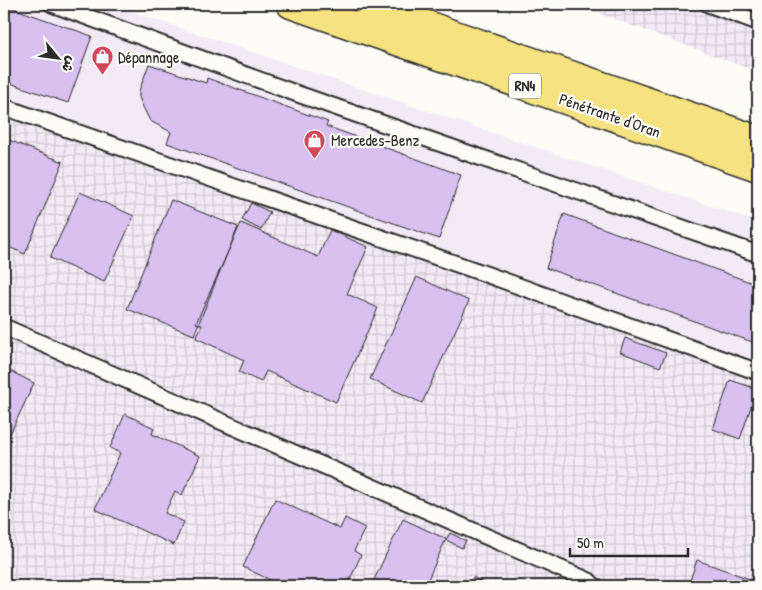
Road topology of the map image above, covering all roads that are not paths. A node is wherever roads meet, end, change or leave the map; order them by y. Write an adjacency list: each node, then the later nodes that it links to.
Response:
1 (52, 4): 9 (street)
2 (291, 4): 8 (highway, Pénétrante d'Oran / RN4)
3 (369, 4): 7 (highway, Pénétrante d'Oran / RN4)
4 (708, 4): 5 (street)
5 (758, 22)
6 (4, 107): 11 (street)
7 (758, 140)
8 (758, 167)
9 (758, 254)
10 (4, 326): 12 (street)
11 (758, 372)
12 (594, 586)

